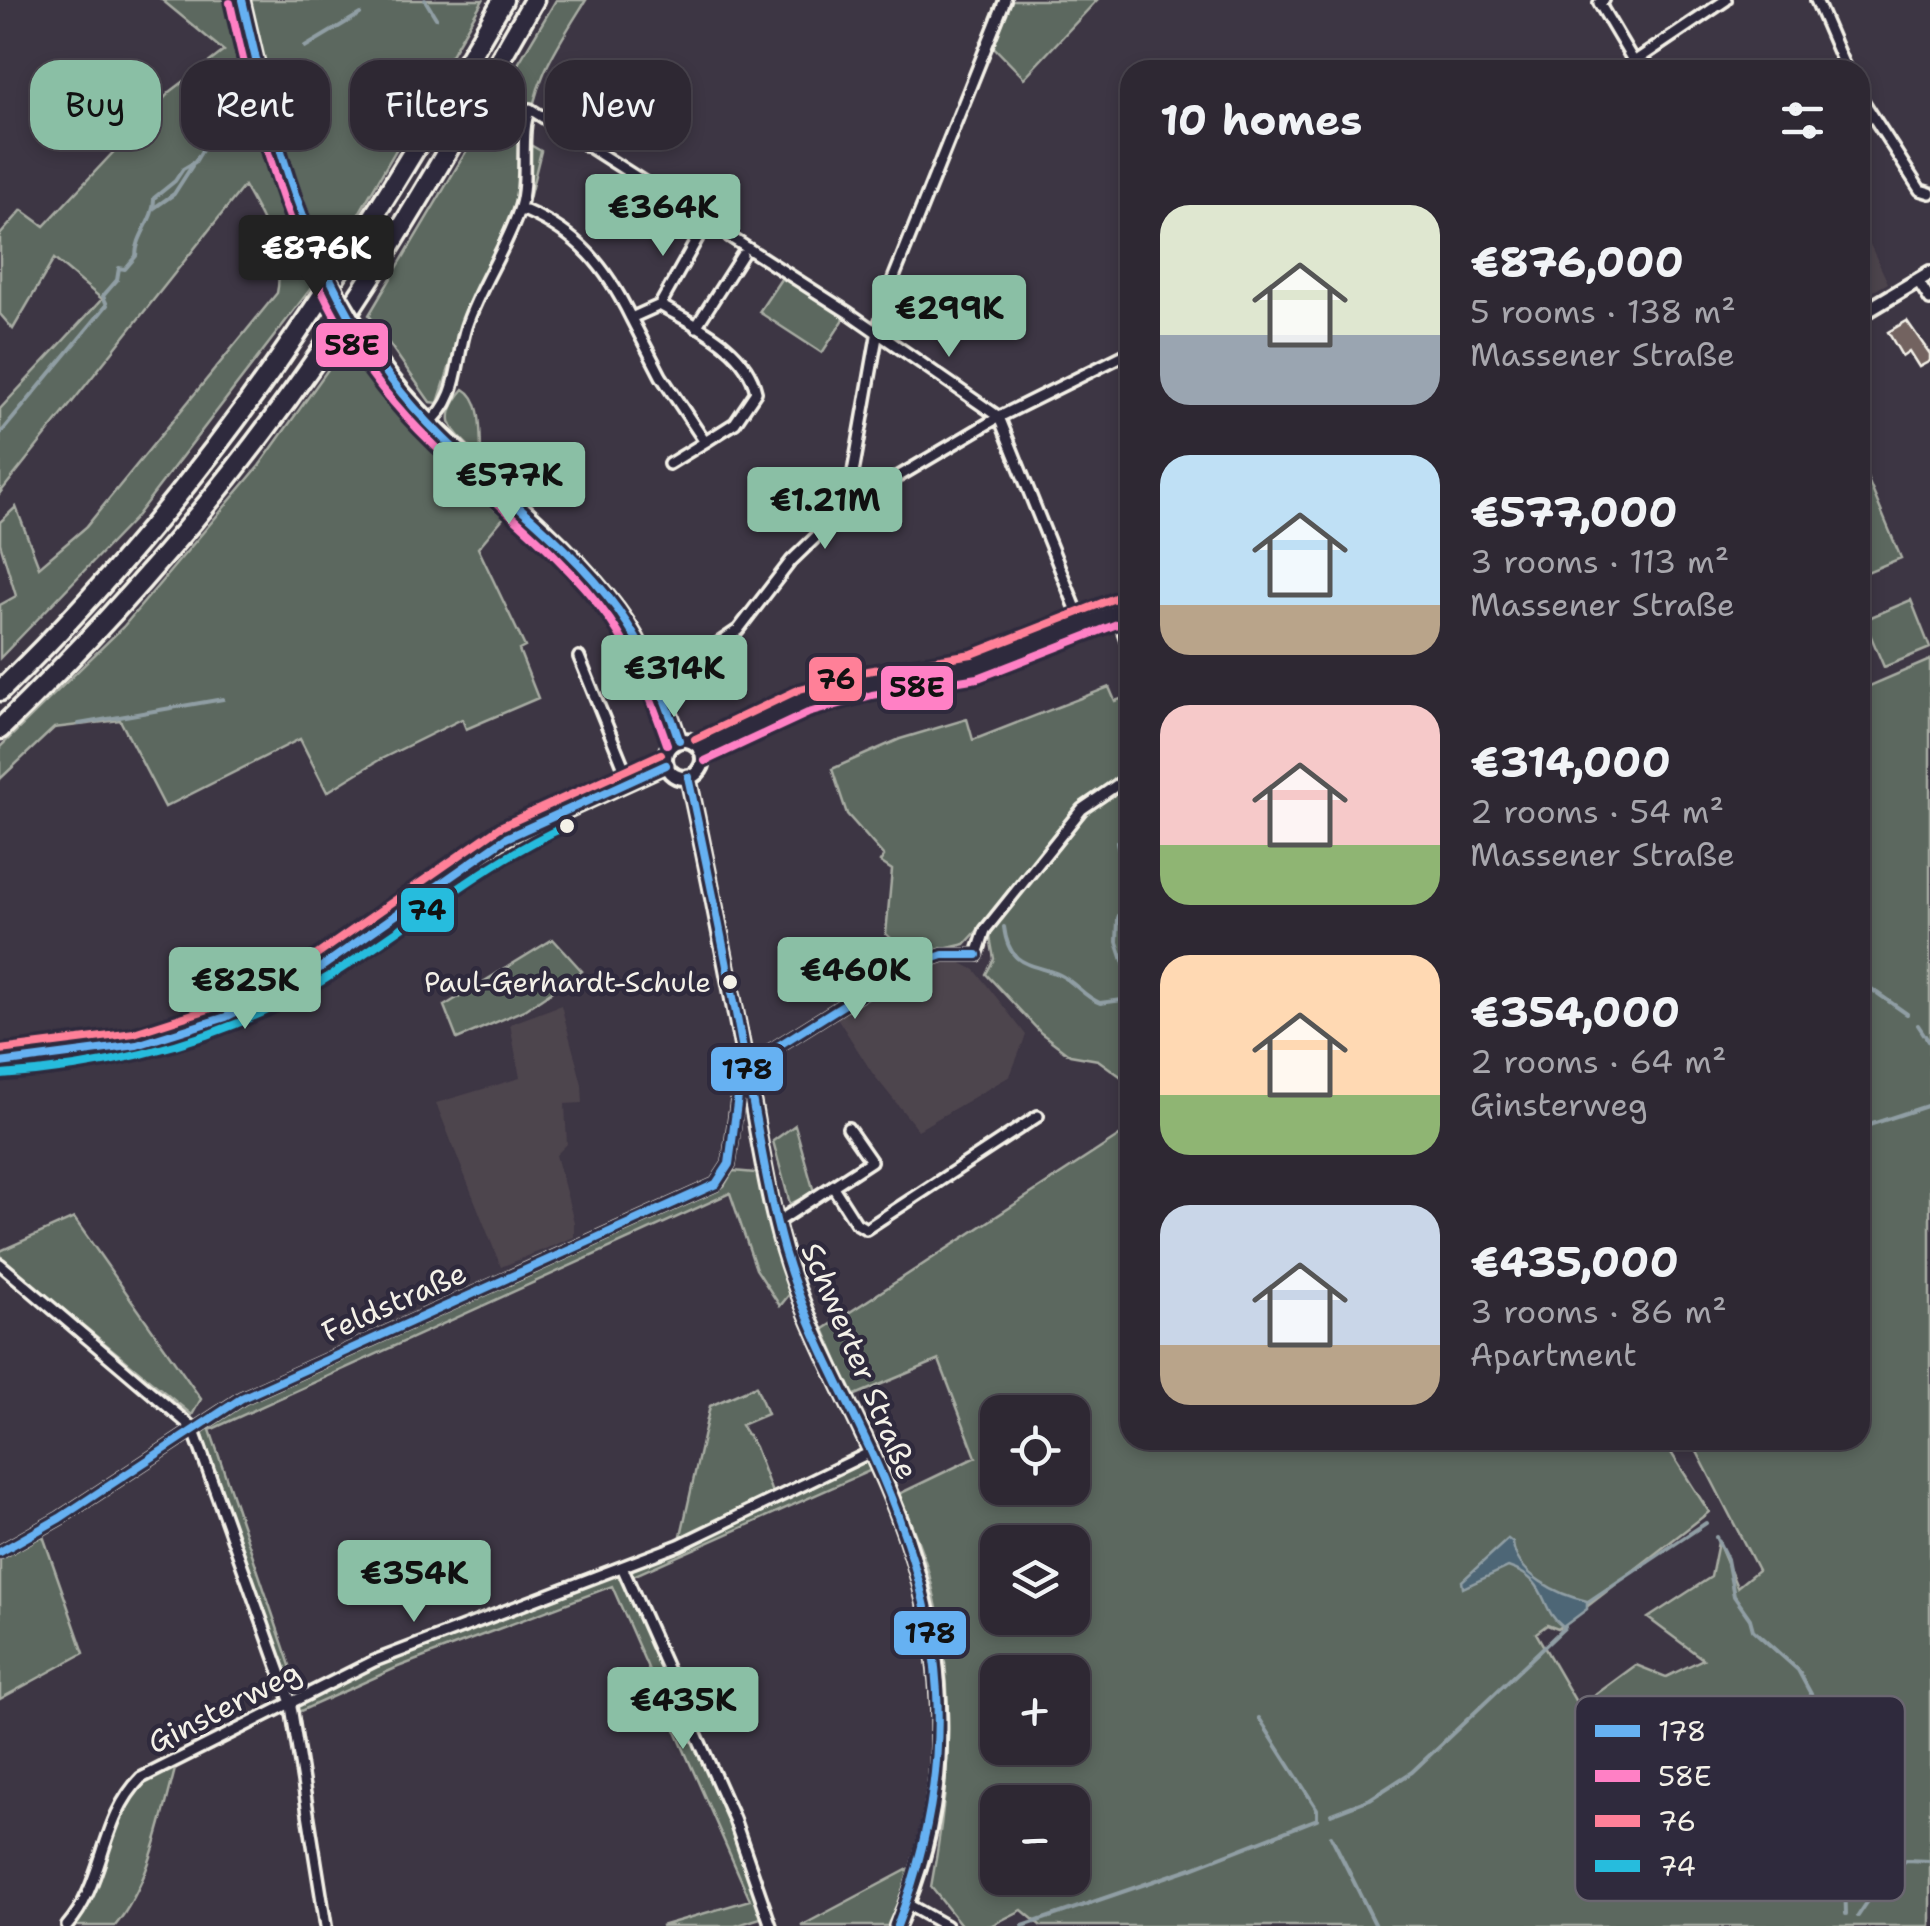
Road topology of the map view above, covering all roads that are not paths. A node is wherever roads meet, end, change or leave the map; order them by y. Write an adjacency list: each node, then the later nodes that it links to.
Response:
1 (242, 0): 25 (main road, bridge)
2 (503, 0): 33 (highway)
3 (534, 0): 34 (highway)
4 (1005, 0): 22 (street)
5 (1604, 0): 8 (street)
6 (1726, 0): 9 (street)
7 (1816, 0): 10 (street)
8 (1633, 60)
9 (1637, 60)
10 (1842, 60)
11 (1870, 112): 12 (street)
12 (1930, 193)
13 (519, 212): 20 (street); 22 (street); 25 (street)
14 (701, 232): 18 (street)
15 (742, 255): 21 (street)
16 (1924, 277): 17 (street); 19 (main road)
17 (1930, 300)
18 (660, 304): 20 (street); 21 (street)
19 (1870, 309)
20 (631, 318): 26 (street)
21 (696, 326): 26 (street)
22 (878, 334): 24 (street); 28 (street)
23 (1120, 357): 24 (street)
24 (998, 417): 28 (street); 30 (street)
25 (428, 424): 32 (main road)
26 (704, 442): 27 (street)
27 (669, 464)
28 (847, 508): 32 (street)
29 (1120, 610): 30 (main road)
30 (1085, 623): 36 (main road)
31 (580, 657): 39 (street)
32 (655, 676): 35 (main road)
33 (0, 691)
34 (0, 729)
35 (679, 740): 36 (main road); 37 (main road)
36 (700, 750): 38 (main road)
37 (666, 765): 38 (main road); 39 (main road)
38 (688, 777): 42 (main road, Schwerter Straße)
39 (629, 780): 41 (main road)
40 (1120, 783): 42 (street)
41 (0, 1063)
42 (746, 1066): 46 (main road, Schwerter Straße); 48 (street, Feldstraße)
43 (1038, 1116): 45 (street)
44 (848, 1128): 45 (street, Schwerter Straße)
45 (833, 1186): 46 (street, Schwerter Straße)
46 (776, 1223): 49 (main road, Schwerter Straße)
47 (0, 1264): 48 (street)
48 (193, 1428): 50 (street, Feldstraße); 52 (street)
49 (871, 1452): 51 (street, Ginsterweg); 53 (main road, Schwerter Straße)
50 (0, 1552)
51 (622, 1567): 52 (street, Ginsterweg); 56 (street)
52 (290, 1700): 54 (street, Ginsterweg); 55 (street)
53 (907, 1904): 57 (main road, Schwerter Straße); 58 (street)
54 (67, 1926)
55 (326, 1926)
56 (771, 1926)
57 (897, 1926)
58 (946, 1926)

